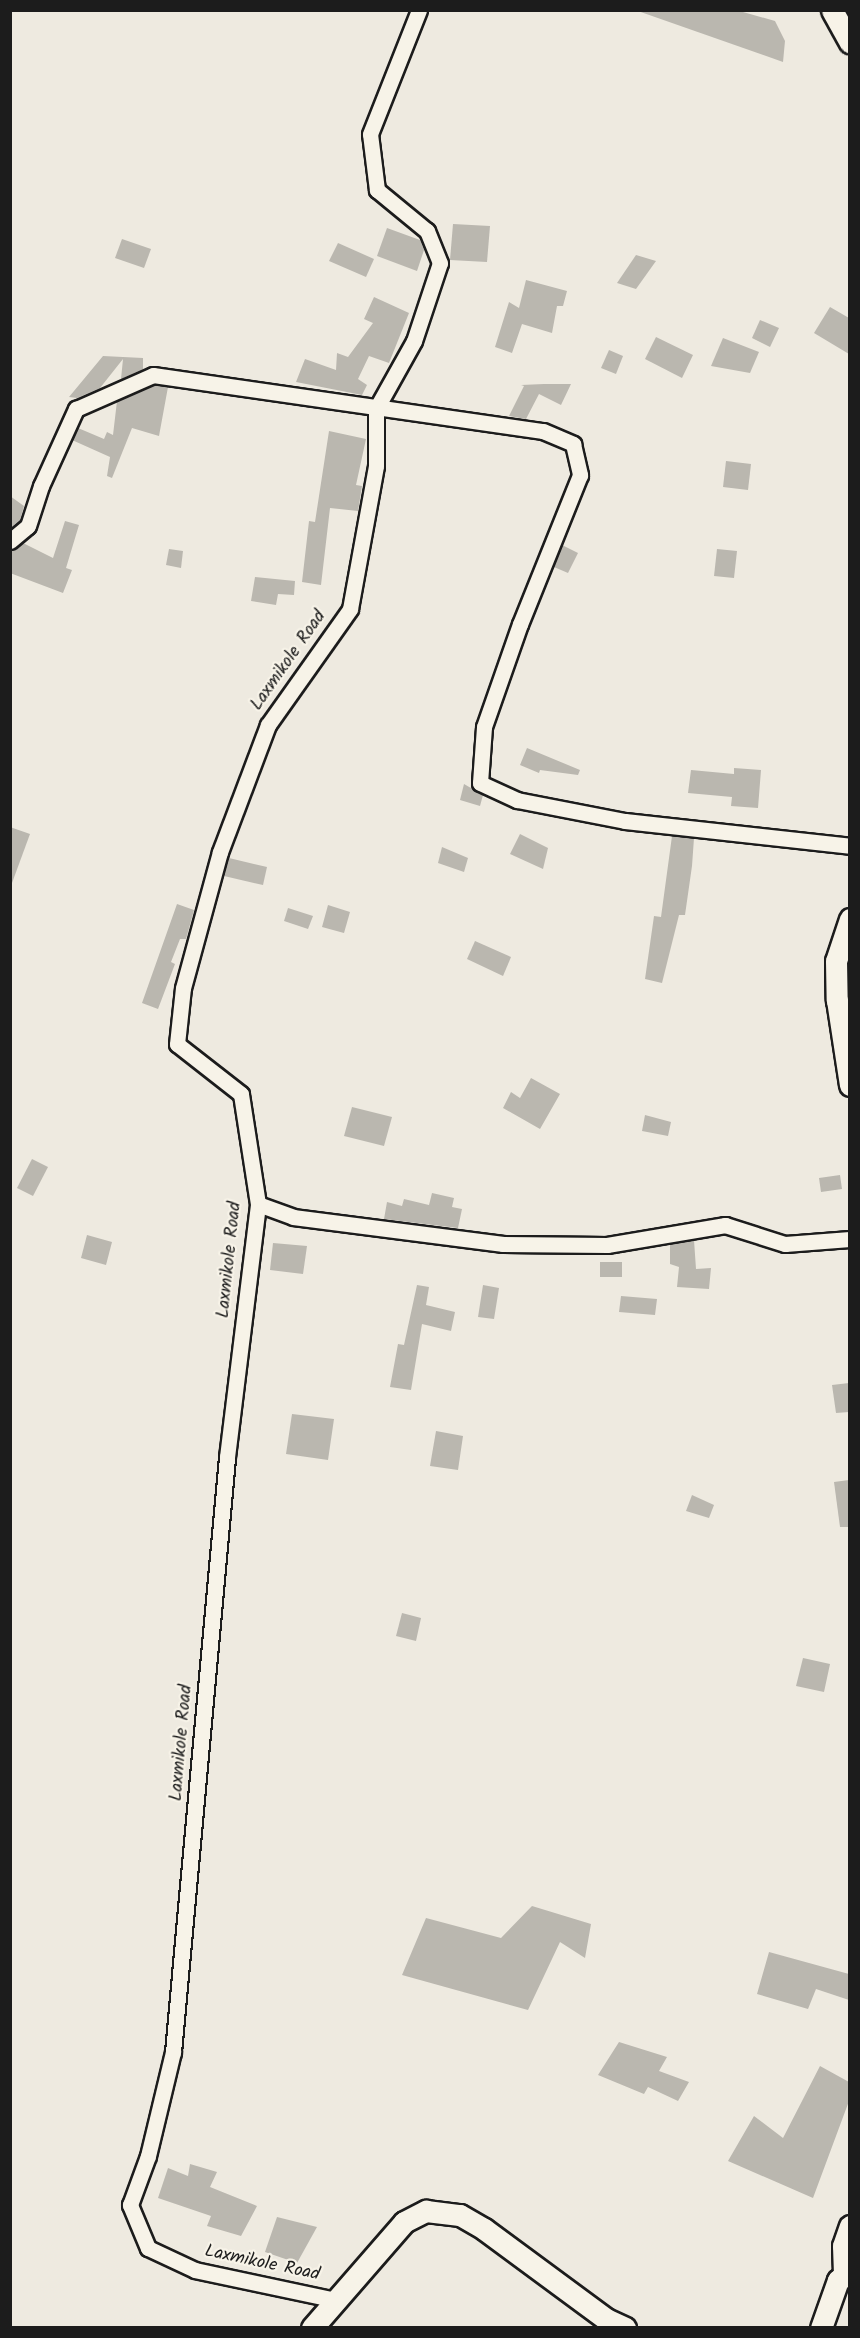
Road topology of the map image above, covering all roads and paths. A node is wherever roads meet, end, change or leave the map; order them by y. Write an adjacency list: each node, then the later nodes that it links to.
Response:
1 (419, 10): 4 (street, Laxmikole Road)
2 (832, 10): 3 (main road)
3 (849, 42)
4 (376, 409): 5 (street); 6 (street); 9 (street, Laxmikole Road)
5 (10, 541)
6 (849, 846)
7 (849, 919): 8 (main road)
8 (849, 1085)
9 (258, 1204): 10 (street); 13 (street, Laxmikole Road)
10 (849, 1239)
11 (849, 2226): 12 (main road)
12 (847, 2274): 16 (main road)
13 (336, 2300): 14 (main road); 15 (main road)
14 (312, 2328)
15 (625, 2328)
16 (821, 2328)

